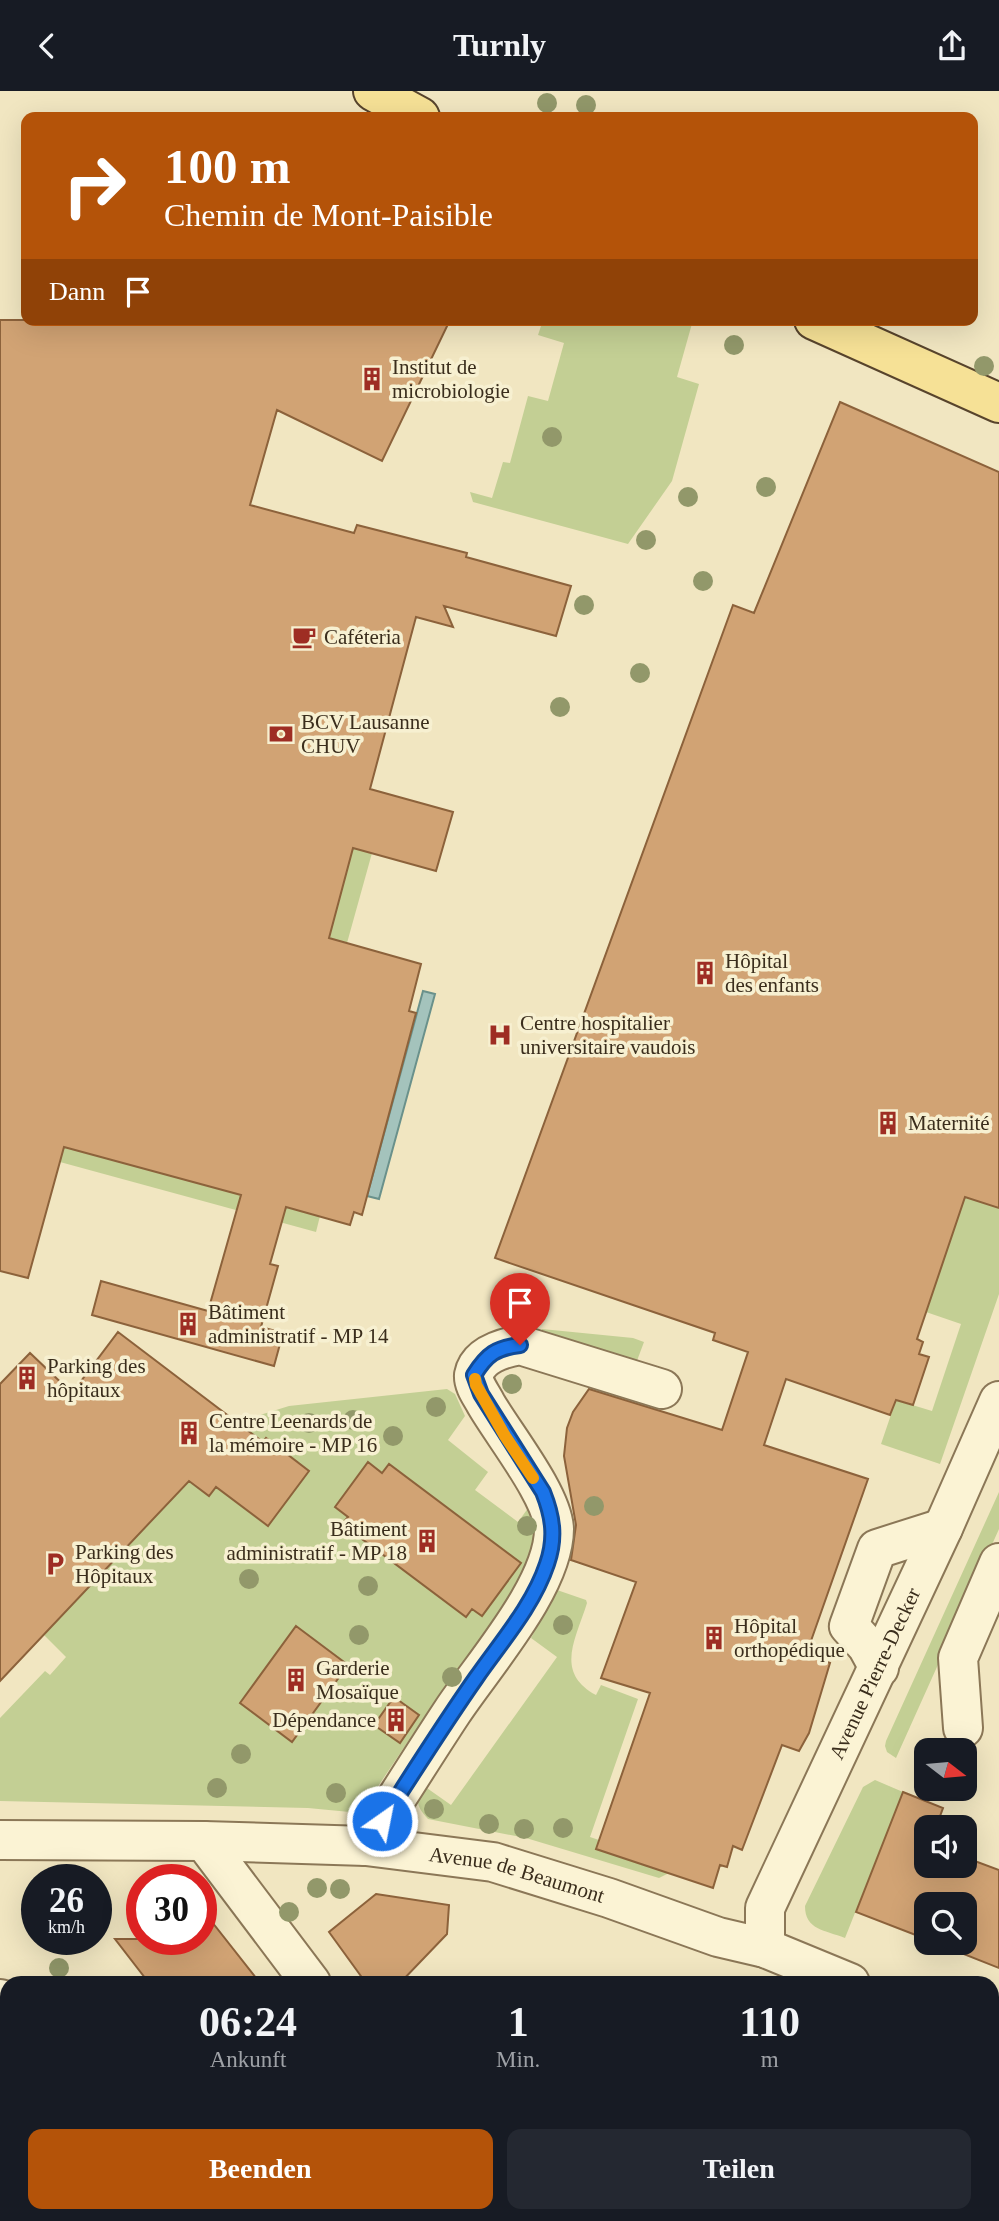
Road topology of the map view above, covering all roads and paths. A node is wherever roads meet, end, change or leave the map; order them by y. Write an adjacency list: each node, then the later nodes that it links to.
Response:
1 (373, 91): 2 (main road)
2 (411, 112)
3 (827, 326): 4 (main road)
4 (999, 403)
5 (662, 1389): 14 (street)
6 (999, 1401): 7 (street, Avenue Pierre-Decker)
7 (990, 1449): 8 (street, Avenue Pierre-Decker)
8 (943, 1528): 10 (street, Avenue Pierre-Decker); 10 (street)
9 (999, 1563): 11 (street)
10 (879, 1668): 15 (street, Avenue Pierre-Decker)
11 (962, 1728)
12 (0, 1840): 13 (street, Avenue de Beaumont)
13 (204, 1841): 14 (street, Avenue de Beaumont); 16 (street)
14 (366, 1846): 15 (street, Avenue de Beaumont)
15 (765, 1948): 17 (street, Avenue de Beaumont)
16 (306, 1976)
17 (833, 1976)

